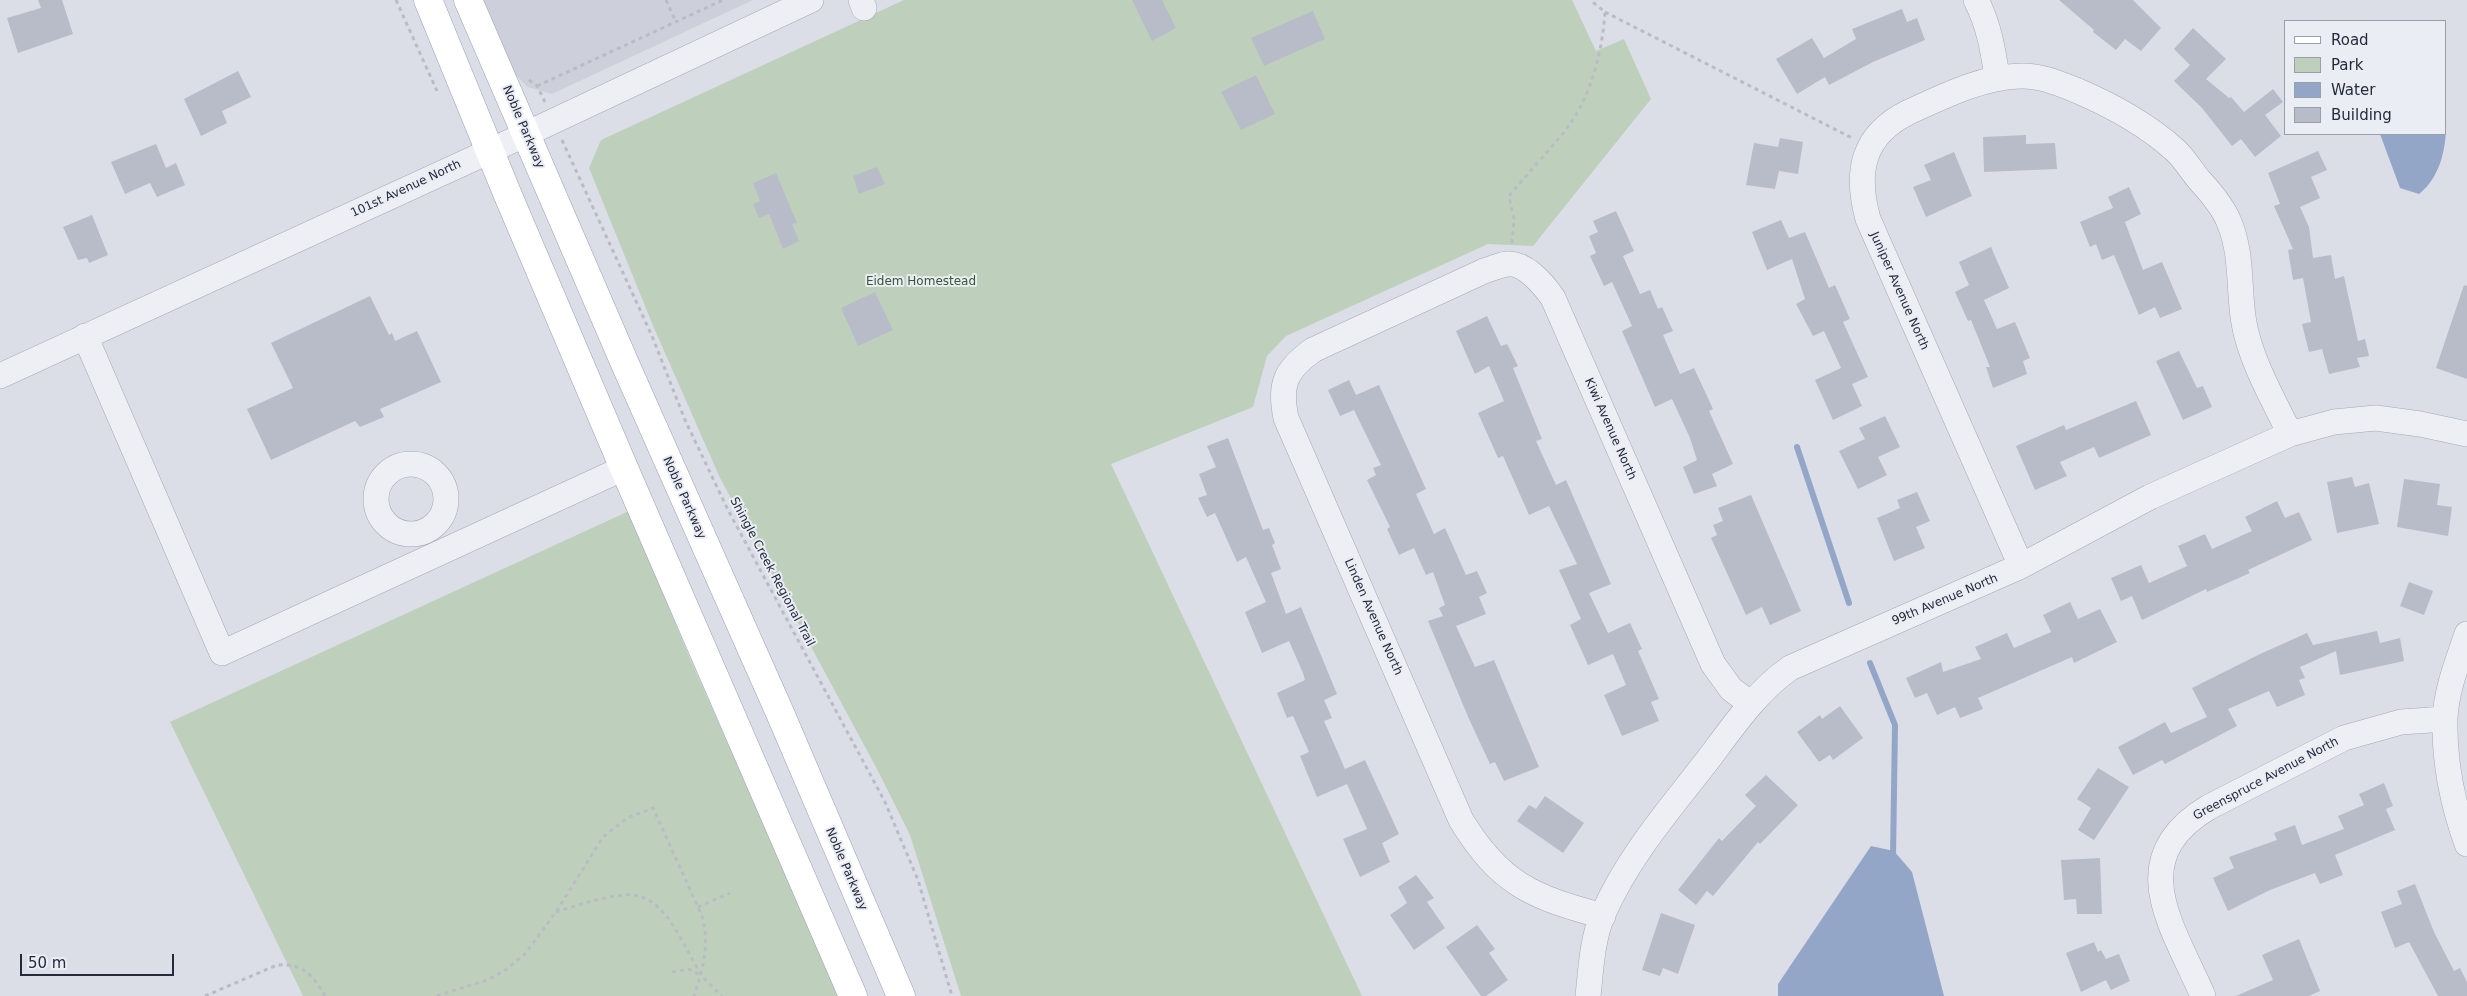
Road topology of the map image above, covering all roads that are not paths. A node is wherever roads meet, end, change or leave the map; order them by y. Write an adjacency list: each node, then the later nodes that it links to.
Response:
1 (428, 0): 7 (main road)
2 (468, 0): 6 (main road, Noble Parkway)
3 (811, 0): 6 (street, 101st Avenue North)
4 (1976, 0): 5 (street)
5 (1997, 78): 11 (street, Juniper Avenue North); 16 (street, Juniper Avenue North)
6 (526, 134): 7 (street, 101st Avenue North); 23 (main road, Noble Parkway)
7 (490, 151): 9 (street, 101st Avenue North); 13 (main road)
8 (1405, 308): 18 (street, Kiwi Avenue North); 21 (street, Linden Avenue North)
9 (85, 336): 10 (street, 101st Avenue North); 15 (street)
10 (0, 376)
11 (2290, 434): 12 (street, 99th Avenue North); 16 (street, 99th Avenue North)
12 (2467, 434)
13 (624, 468): 15 (street); 22 (main road)
14 (422, 533): 15 (street)
15 (432, 556)
16 (2021, 566): 18 (street, 99th Avenue North)
17 (2467, 634): 19 (street)
18 (1751, 704): 21 (street, 99th Avenue North)
19 (2445, 719): 20 (street); 25 (street, Greenspruce Avenue North)
20 (2467, 844)
21 (1603, 916): 24 (street, 99th Avenue North)
22 (853, 996)
23 (901, 996)
24 (1588, 996)
25 (2203, 996)

